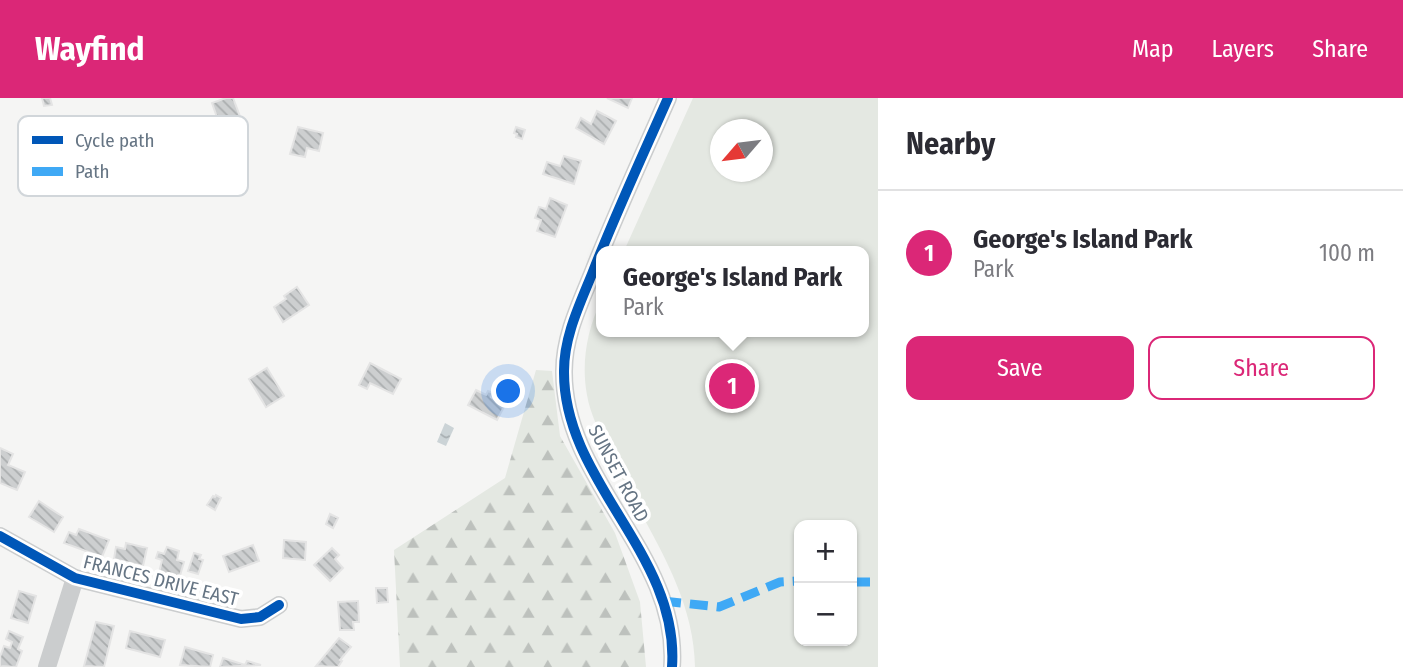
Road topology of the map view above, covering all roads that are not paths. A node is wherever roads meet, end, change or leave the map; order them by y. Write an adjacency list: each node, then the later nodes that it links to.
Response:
1 (668, 98): 2 (street, SUNSET ROAD)
2 (602, 246)
3 (596, 262): 8 (street, SUNSET ROAD)
4 (0, 536): 5 (street, FRANCES DRIVE EAST)
5 (75, 578): 6 (street, FRANCES DRIVE EAST); 7 (street)
6 (279, 605)
7 (47, 667)
8 (672, 667)

